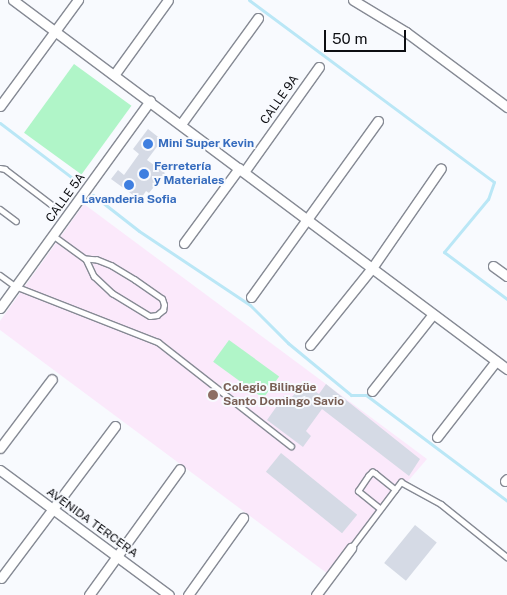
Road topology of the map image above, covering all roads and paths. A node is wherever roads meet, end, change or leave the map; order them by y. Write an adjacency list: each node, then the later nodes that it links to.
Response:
1 (13, 0): 6 (street)
2 (78, 0): 6 (street)
3 (168, 0): 8 (street)
4 (353, 0): 11 (street)
5 (258, 18): 13 (street)
6 (56, 32): 8 (street); 10 (street)
7 (319, 67): 16 (street, CALLE 9A)
8 (114, 75): 9 (street)
9 (150, 101): 13 (street); 21 (street, CALLE 5A)
10 (0, 106)
11 (507, 107)
12 (378, 121): 19 (street)
13 (181, 124): 16 (street)
14 (0, 168): 17 (lane)
15 (441, 168): 25 (street)
16 (242, 170): 19 (street); 22 (street, CALLE 9A)
17 (51, 204)
18 (0, 209): 20 (lane)
19 (308, 219): 25 (street); 29 (street)
20 (16, 222)
21 (54, 236): 23 (lane); 28 (street, CALLE 5A)
22 (184, 243)
23 (86, 259): 23 (lane)
24 (493, 266): 27 (street)
25 (372, 268): 31 (street); 32 (street)
26 (0, 275): 28 (lane)
27 (507, 276)
28 (15, 286): 30 (street, CALLE 5A); 39 (lane)
29 (251, 297)
30 (0, 308)
31 (433, 314): 33 (street); 36 (street)
32 (310, 345)
33 (496, 361): 34 (street); 38 (street)
34 (507, 369)
35 (52, 379): 40 (street)
36 (372, 391)
37 (115, 426): 45 (street)
38 (437, 437)
39 (291, 446)
40 (0, 448)
41 (180, 468): 49 (street)
42 (0, 470): 45 (street, AVENIDA TERCERA)
43 (395, 489): 44 (lane); 44 (lane); 48 (lane)
44 (380, 508): 47 (lane)
45 (52, 510): 49 (street, AVENIDA TERCERA); 50 (street)
46 (244, 518): 53 (street)
47 (351, 548): 54 (street)
48 (507, 557)
49 (117, 558): 51 (street); 52 (street, AVENIDA TERCERA)
50 (1, 578)
51 (89, 595)
52 (169, 595)
53 (188, 595)
54 (316, 595)

